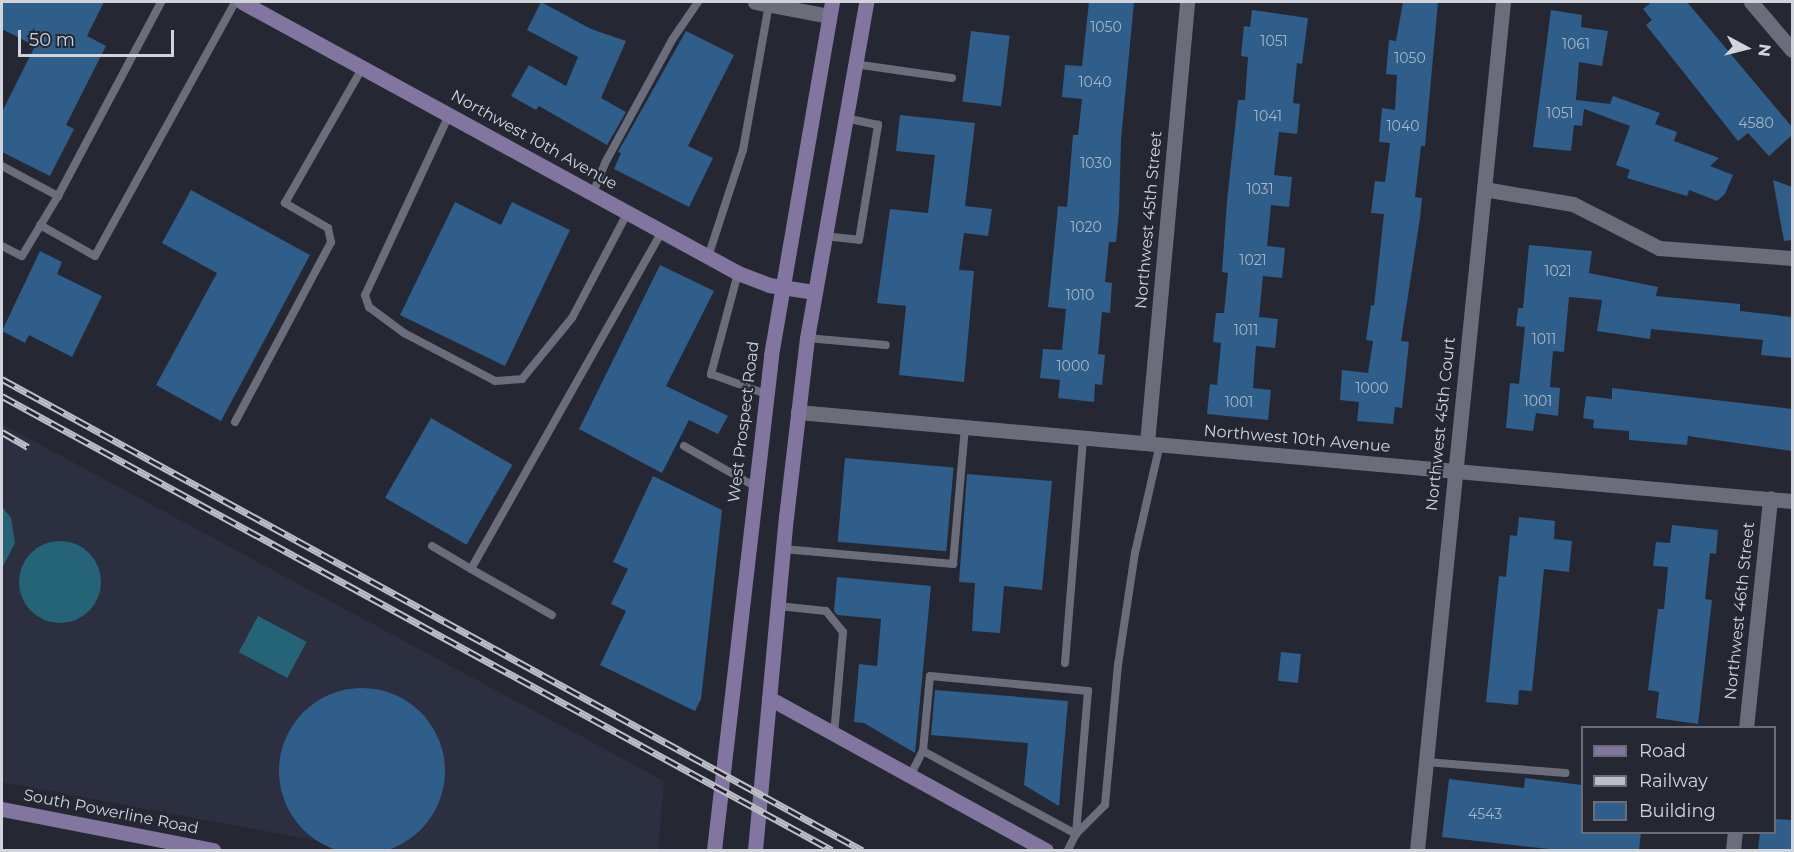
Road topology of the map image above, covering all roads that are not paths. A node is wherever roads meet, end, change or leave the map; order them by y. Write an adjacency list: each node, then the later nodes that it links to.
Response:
1 (161, 2): 20 (lane)
2 (235, 2): 22 (lane)
3 (242, 2): 13 (main road, Northwest 10th Avenue)
4 (698, 2): 19 (lane)
5 (866, 2): 12 (main road)
6 (1187, 2): 38 (street, Northwest 45th Street)
7 (1503, 2): 18 (street, Northwest 45th Court)
8 (1751, 2): 11 (street)
9 (773, 4): 10 (street); 26 (lane)
10 (831, 9): 29 (main road, West Prospect Road)
11 (1792, 50)
12 (854, 64): 14 (lane); 16 (main road)
13 (363, 67): 15 (main road, Northwest 10th Avenue); 35 (lane)
14 (952, 78)
15 (449, 115): 19 (main road, Northwest 10th Avenue); 21 (lane)
16 (844, 118): 24 (main road); 24 (lane)
17 (2, 166): 20 (lane)
18 (1484, 189): 27 (street); 40 (street, Northwest 45th Court)
19 (593, 193): 21 (main road, Northwest 10th Avenue)
20 (57, 196): 22 (lane)
21 (628, 212): 23 (main road, Northwest 10th Avenue)
22 (40, 225): 25 (lane)
23 (662, 231): 26 (main road, Northwest 10th Avenue); 46 (lane)
24 (822, 236): 30 (main road)
25 (2, 246)
26 (708, 257): 28 (main road, Northwest 10th Avenue)
27 (1792, 258)
28 (738, 273): 29 (main road, Northwest 10th Avenue); 33 (lane)
29 (781, 287): 30 (main road, Northwest 10th Avenue); 33 (main road, West Prospect Road)
30 (814, 292): 31 (main road)
31 (807, 338): 32 (lane); 34 (main road)
32 (886, 345)
33 (766, 394): 41 (main road, West Prospect Road)
34 (798, 412): 36 (street, Northwest 10th Avenue); 45 (main road)
35 (236, 422)
36 (964, 428): 37 (street, Northwest 10th Avenue); 45 (lane)
37 (1083, 439): 38 (street, Northwest 10th Avenue); 49 (lane)
38 (1153, 443): 40 (street, Northwest 10th Avenue); 58 (lane)
39 (684, 446): 41 (lane)
40 (1453, 471): 42 (street, Northwest 10th Avenue); 54 (street, Northwest 45th Court)
41 (754, 486): 61 (main road, West Prospect Road)
42 (1770, 498): 43 (street, Northwest 10th Avenue); 51 (street, Northwest 46th Street)
43 (1792, 501)
44 (432, 546): 46 (lane)
45 (783, 549): 47 (main road)
46 (471, 568): 48 (lane)
47 (778, 606): 50 (main road); 52 (lane)
48 (552, 615)
49 (1065, 663)
50 (769, 699): 52 (main road); 62 (main road)
51 (1746, 726)
52 (834, 734): 56 (main road)
53 (923, 751): 56 (lane); 58 (lane); 58 (lane)
54 (1426, 762): 55 (lane); 65 (street, Northwest 45th Court)
55 (1566, 773)
56 (910, 776): 63 (main road)
57 (2, 809): 60 (main road, South Powerline Road)
58 (1076, 834): 64 (lane)
59 (1735, 834): 66 (street)
60 (213, 850)
61 (714, 850)
62 (755, 850)
63 (1046, 850)
64 (1068, 850)
65 (1417, 850)
66 (1733, 850)

